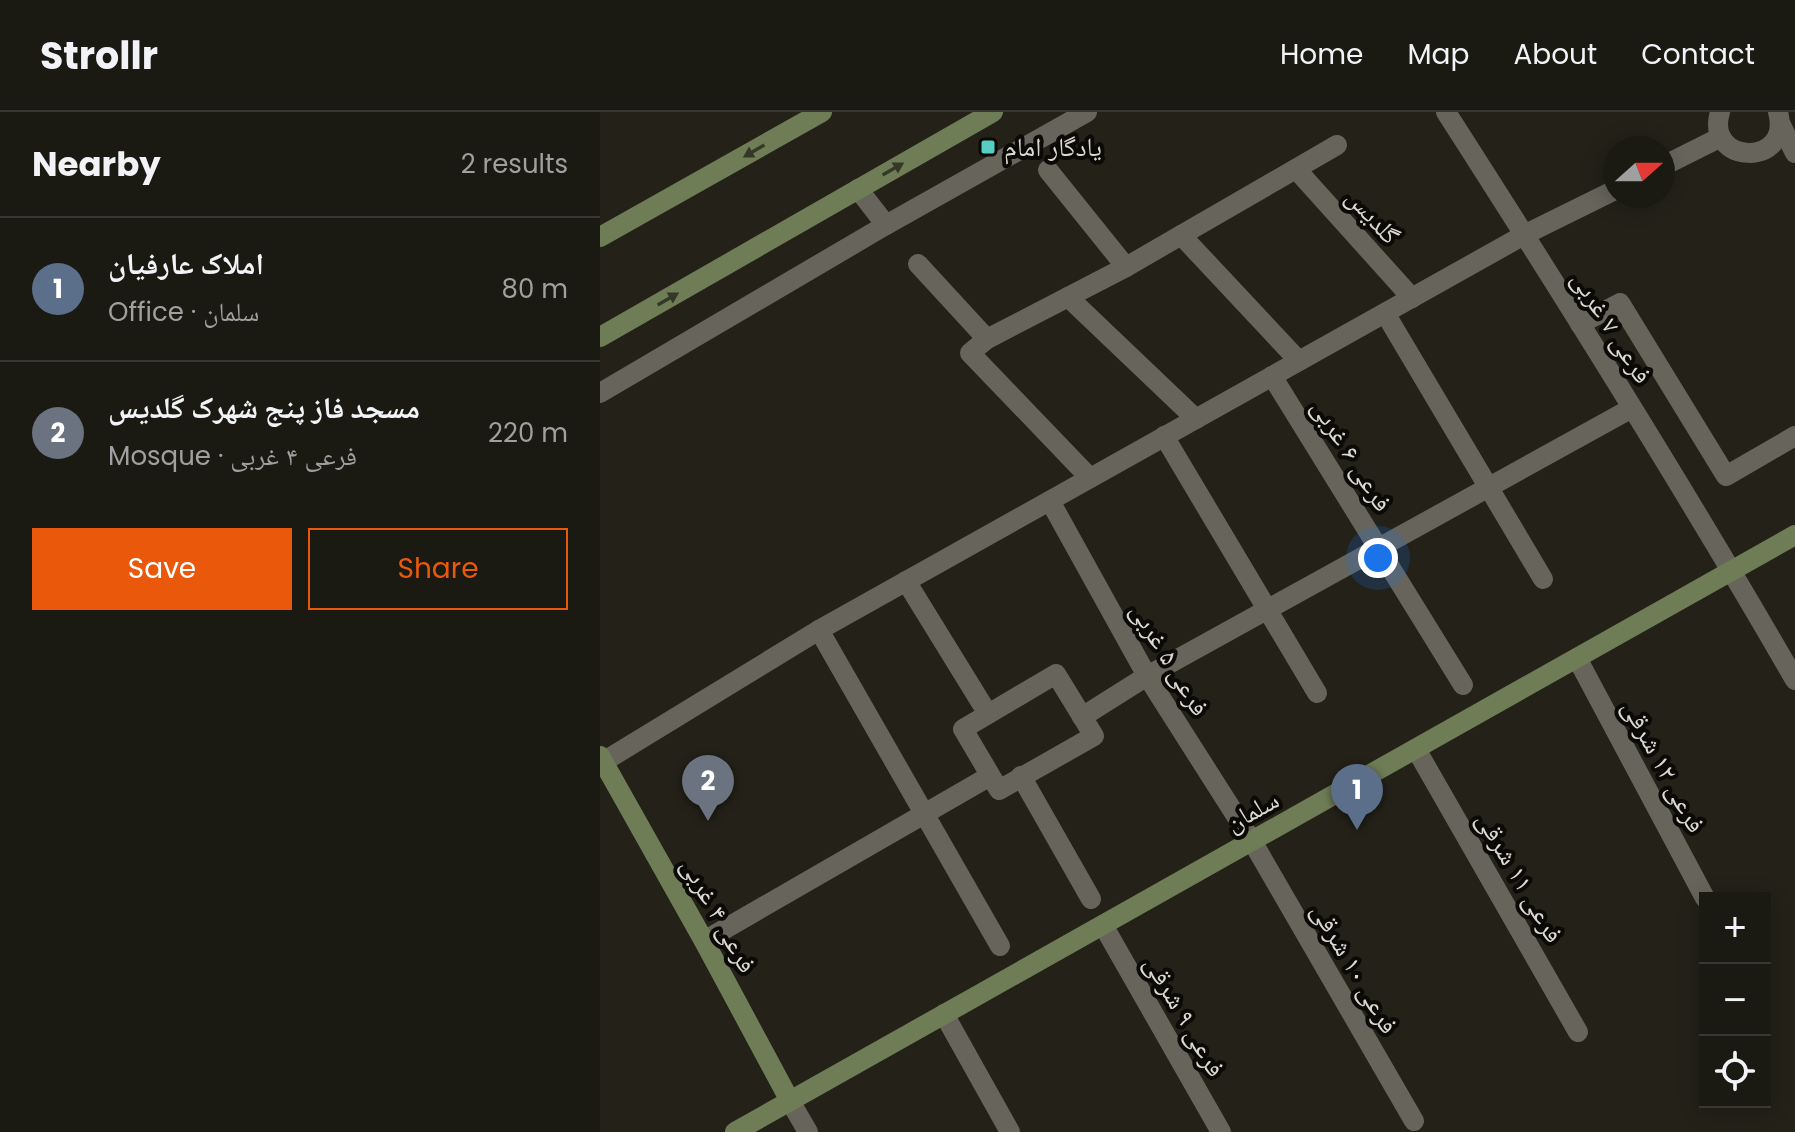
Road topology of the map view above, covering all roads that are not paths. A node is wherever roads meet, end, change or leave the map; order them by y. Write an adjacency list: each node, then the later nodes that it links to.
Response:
1 (822, 112): 18 (street, one-way to 18)
2 (993, 112): 13 (street, one-way to 2)
3 (1087, 112): 15 (street)
4 (1446, 112): 17 (street, فرعی ۷ غربی)
5 (1720, 112): 7 (street)
6 (1780, 119): 7 (street); 9 (street)
7 (1721, 137): 10 (street)
8 (1337, 145): 11 (street)
9 (1795, 153)
10 (1675, 160)
11 (1296, 169): 16 (street); 22 (street, گلدیس)
12 (1048, 170): 20 (street)
13 (858, 189): 15 (street); 25 (street, one-way to 13)
14 (1603, 196): 17 (street)
15 (886, 225): 29 (street)
16 (1181, 235): 20 (street); 27 (street)
17 (1524, 235): 22 (street); 24 (street, فرعی ۷ غربی)
18 (600, 237)
19 (918, 264): 26 (street)
20 (1126, 267): 21 (street)
21 (1068, 297): 26 (street); 31 (street)
22 (1412, 298): 23 (street)
23 (1385, 313): 27 (street); 35 (street)
24 (1580, 324): 30 (street, فرعی ۷ غربی); 33 (street)
25 (600, 337)
26 (987, 339): 34 (street)
27 (1299, 361): 28 (street)
28 (1272, 376): 31 (street); 38 (street, فرعی ۶ غربی)
29 (600, 393)
30 (1632, 408): 35 (street); 39 (street, فرعی ۷ غربی)
31 (1196, 419): 32 (street)
32 (1164, 436): 34 (street); 42 (street)
33 (1795, 436)
34 (1090, 478): 36 (street)
35 (1490, 487): 38 (street); 40 (street)
36 (1050, 501): 41 (street); 45 (street, فرعی ۵ غربی)
37 (1795, 535): 39 (street, سلمان)
38 (1379, 548): 42 (street); 47 (street, فرعی ۶ غربی)
39 (1732, 571): 44 (street, سلمان); 46 (street, فرعی ۷ غربی)
40 (1543, 579)
41 (906, 581): 43 (street); 49 (street)
42 (1268, 609): 45 (street); 48 (street)
43 (819, 630): 52 (street); 55 (street)
44 (1577, 658): 51 (street, سلمان); 57 (street, فرعی ۱۲ شرقی)
45 (1147, 676): 50 (street); 56 (street, فرعی ۵ غربی)
46 (1795, 680)
47 (1463, 685)
48 (1317, 693)
49 (988, 714): 50 (street); 53 (street)
50 (1082, 717): 54 (street)
51 (1416, 749): 56 (street, سلمان); 63 (street, فرعی ۱۱ شرقی)
52 (602, 759): 60 (street, فرعی ۴ غربی)
53 (990, 776): 54 (street); 55 (street)
54 (1021, 776): 58 (street)
55 (926, 814): 60 (street); 61 (street)
56 (1252, 841): 59 (street, سلمان); 65 (street, فرعی ۱۰ شرقی)
57 (1702, 892)
58 (1091, 899)
59 (1103, 925): 62 (street, سلمان); 69 (street, فرعی ۹ شرقی)
60 (704, 941): 64 (street, فرعی ۴ غربی)
61 (1000, 946)
62 (944, 1014): 64 (street, سلمان); 68 (street)
63 (1578, 1032)
64 (790, 1101): 66 (street, سلمان); 67 (street)
65 (1414, 1121)
66 (735, 1132)
67 (808, 1132)
68 (1010, 1132)
69 (1221, 1132)

